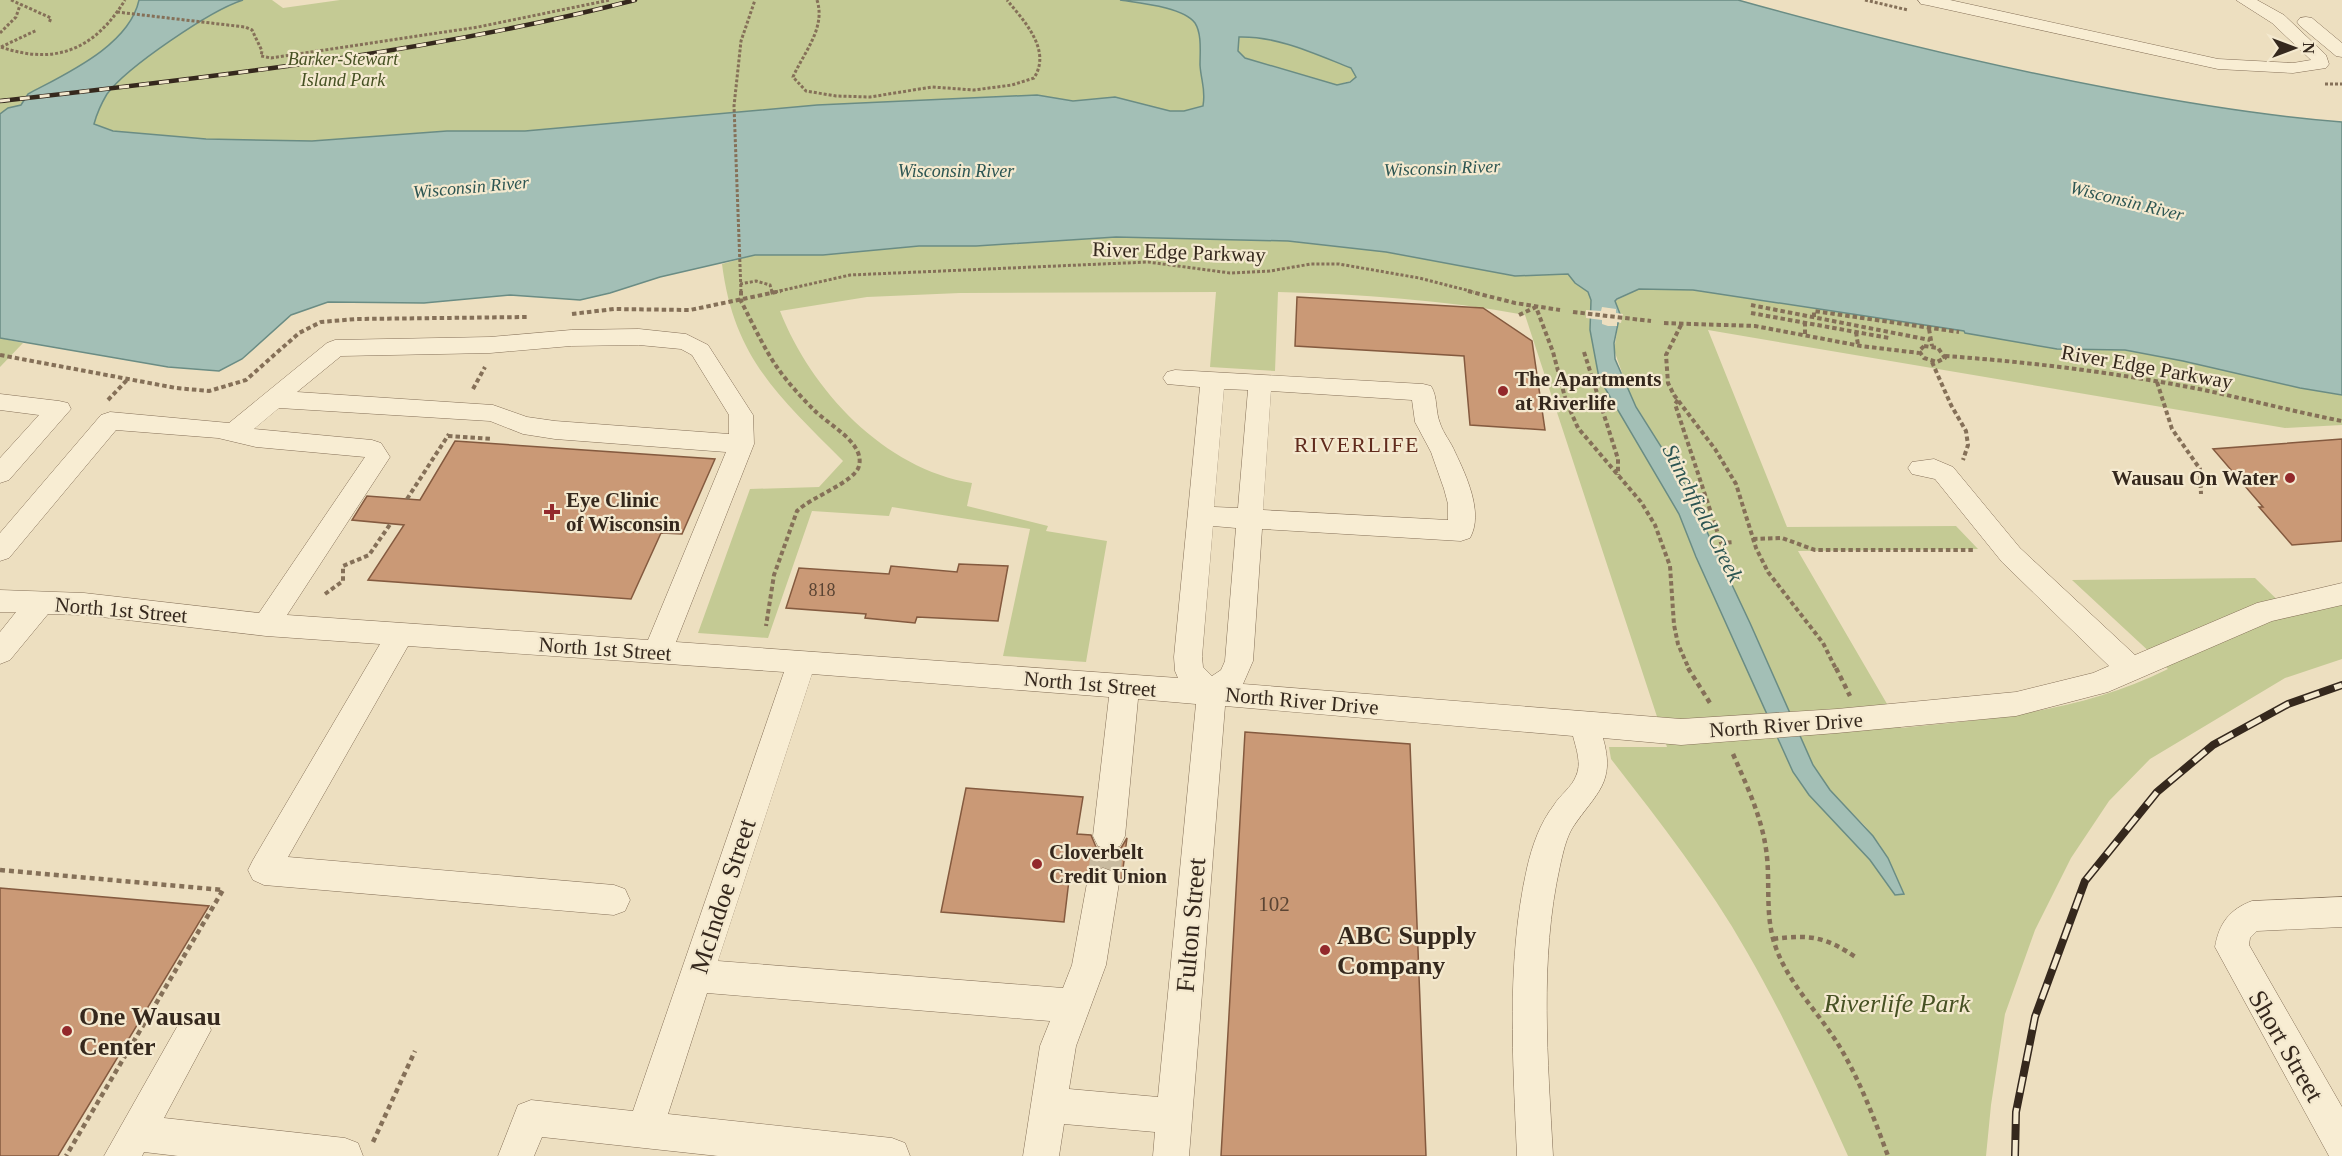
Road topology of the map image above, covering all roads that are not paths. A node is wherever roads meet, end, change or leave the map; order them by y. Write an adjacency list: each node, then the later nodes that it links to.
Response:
1 (1927, 0): 2 (street)
2 (2245, 0)
3 (2306, 22): 4 (street)
4 (2342, 52)
5 (1175, 378): 6 (street)
6 (1214, 380): 7 (street); 14 (street)
7 (1260, 383): 15 (street); 15 (street)
8 (273, 399): 10 (street); 11 (street); 11 (street)
9 (0, 402): 13 (street)
10 (232, 433): 16 (street); 20 (street)
11 (742, 444): 23 (street)
12 (1931, 469): 25 (street)
13 (0, 474)
14 (1201, 516): 15 (street); 27 (street)
15 (1250, 518): 27 (street)
16 (0, 551)
17 (2342, 594): 25 (street, North River Drive)
18 (0, 601): 19 (street, North 1st Street)
19 (41, 602): 20 (street, North 1st Street); 22 (street)
20 (266, 625): 21 (street, North 1st Street)
21 (400, 634): 23 (street, North 1st Street); 31 (street)
22 (0, 652)
23 (657, 653): 24 (street, North 1st Street)
24 (801, 663): 26 (street, North 1st Street); 33 (street, McIndoe Street)
25 (2132, 670): 28 (street, North River Drive)
26 (1125, 687): 27 (street, North 1st Street); 29 (street)
27 (1211, 694): 28 (street, North River Drive); 37 (street, Fulton Street)
28 (1585, 725): 47 (street)
29 (1109, 836)
30 (1103, 883): 34 (street)
31 (614, 900)
32 (2342, 912): 39 (street, Short Street)
33 (696, 976): 34 (street); 38 (street, McIndoe Street)
34 (1074, 1006): 36 (street)
35 (194, 1030): 40 (street)
36 (1048, 1105): 37 (street); 45 (street)
37 (1174, 1116): 46 (street, Fulton Street)
38 (645, 1129): 41 (street); 43 (street)
39 (2342, 1143)
40 (129, 1145): 42 (street)
41 (691, 1145): 44 (street)
42 (358, 1151)
43 (516, 1156)
44 (892, 1156)
45 (1041, 1156)
46 (1171, 1156)
47 (1535, 1156)

